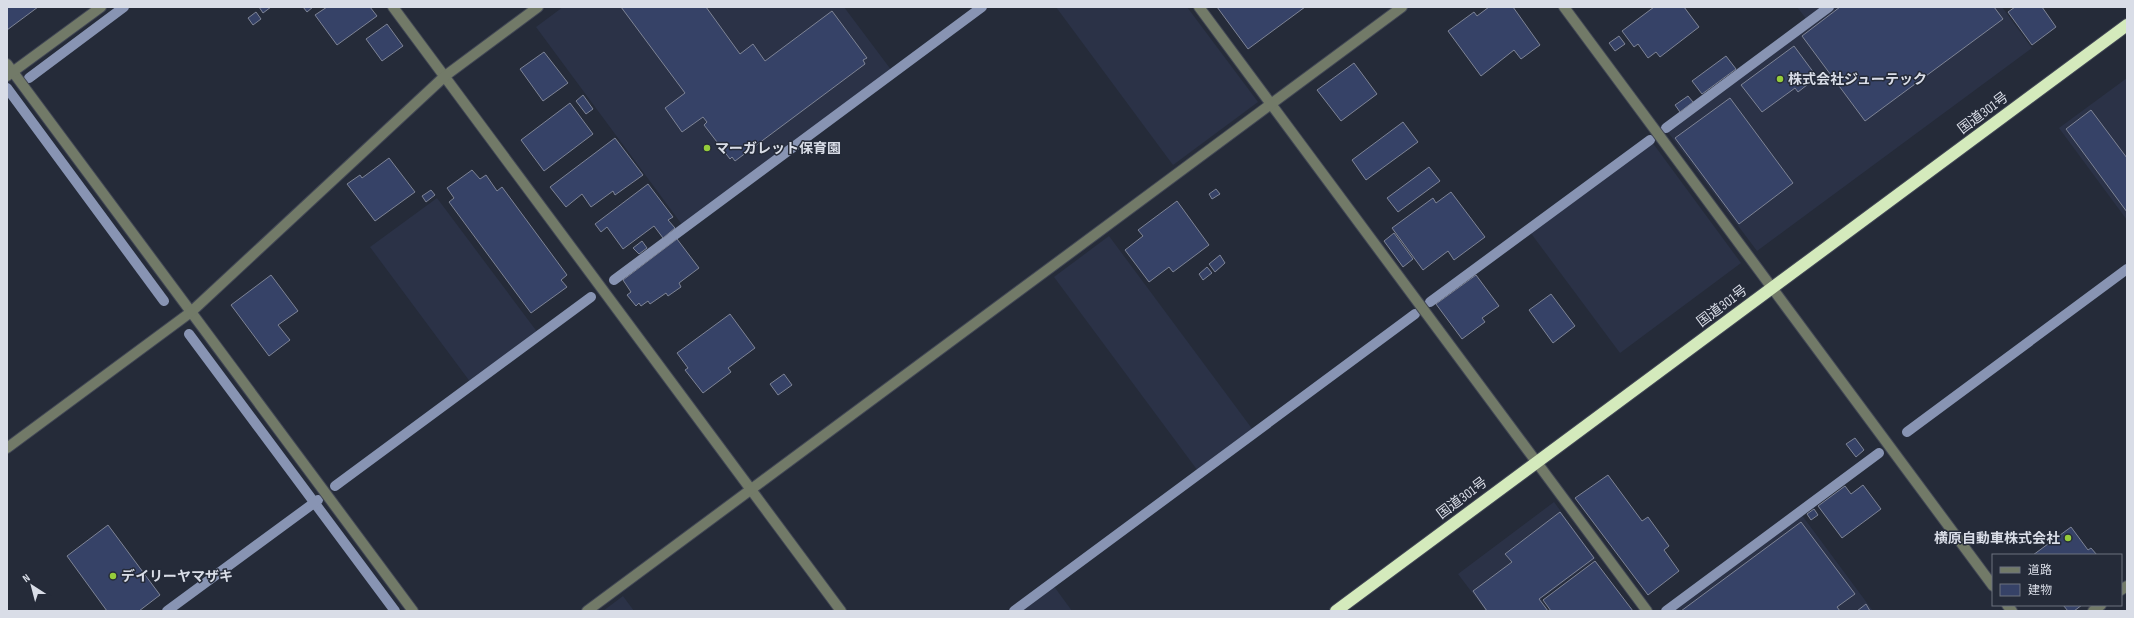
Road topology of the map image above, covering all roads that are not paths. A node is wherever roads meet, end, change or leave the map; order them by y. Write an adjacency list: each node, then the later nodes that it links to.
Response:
1 (101, 7): 8 (street)
2 (393, 7): 9 (street)
3 (538, 7): 9 (street)
4 (1199, 7): 10 (street)
5 (1402, 7): 10 (street)
6 (1564, 7): 11 (street)
7 (2127, 24): 11 (highway, 国道301号)
8 (9, 71): 12 (street)
9 (445, 76): 12 (street); 15 (street)
10 (1271, 104): 14 (street); 15 (street)
11 (1772, 288): 14 (highway, 国道301号); 16 (street)
12 (190, 312): 13 (street); 17 (street)
13 (7, 448)
14 (1536, 462): 20 (highway, 国道301号); 21 (street)
15 (751, 490): 18 (street); 19 (street)
16 (1992, 585)
17 (413, 611)
18 (587, 611)
19 (841, 611)
20 (1336, 611)
21 (1647, 611)

